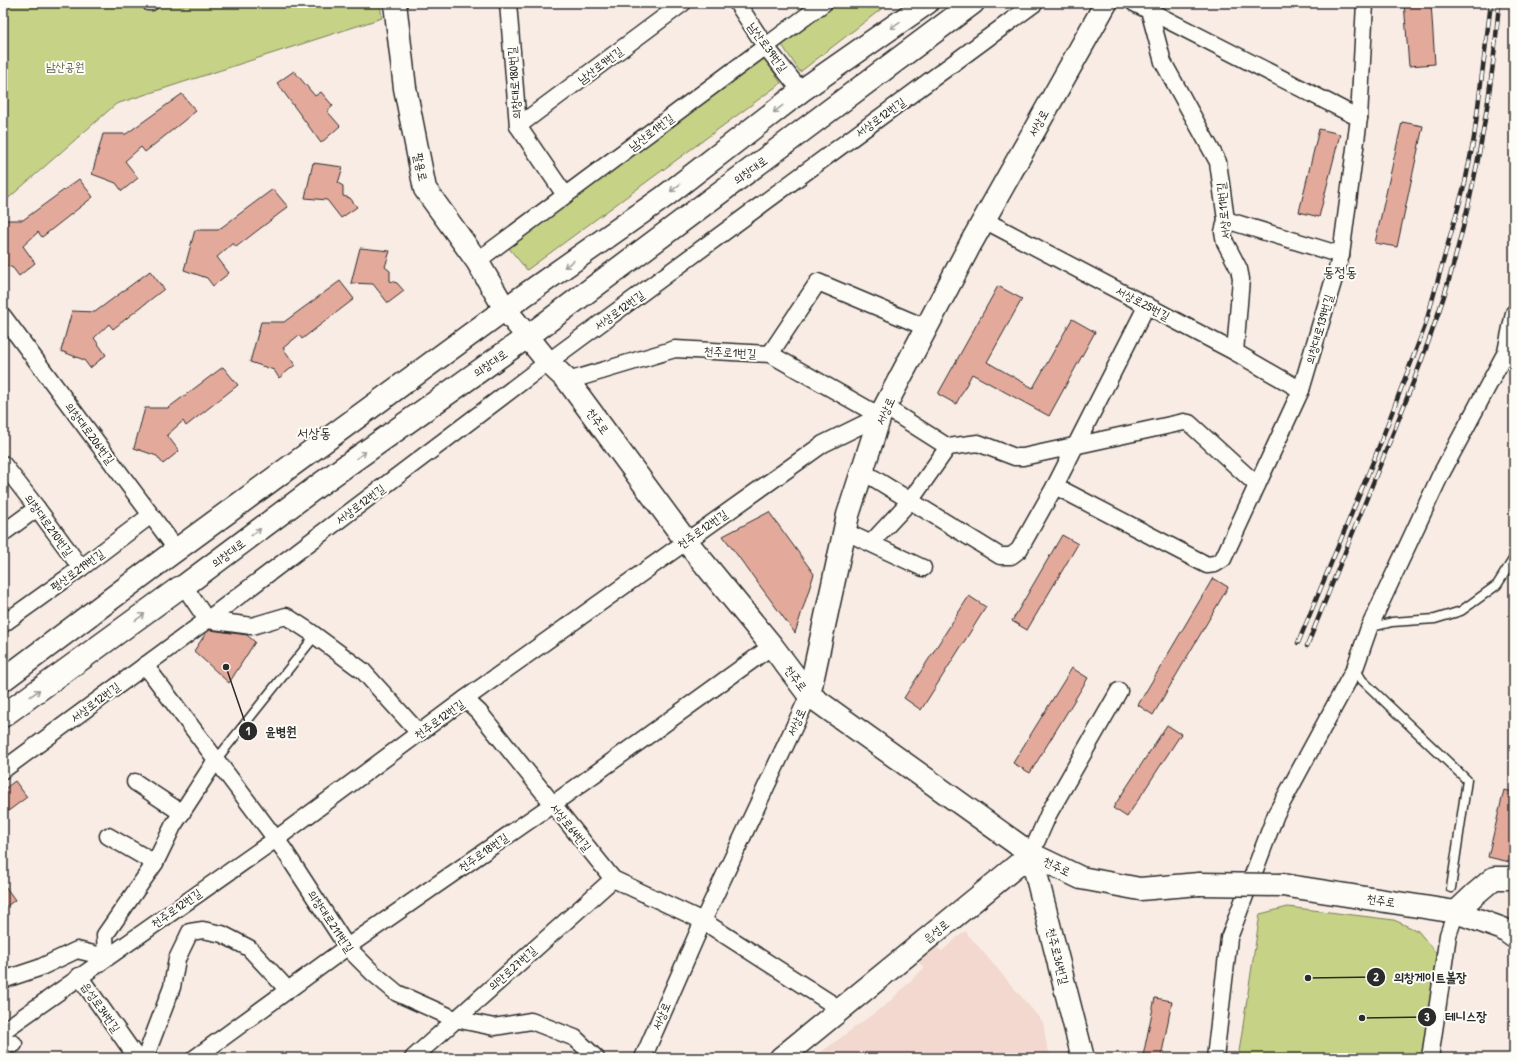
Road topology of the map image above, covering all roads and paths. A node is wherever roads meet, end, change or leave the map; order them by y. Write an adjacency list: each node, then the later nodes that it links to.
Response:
1 (395, 3): 21 (main road, 팔용로)
2 (508, 3): 16 (street, 의창대로180번길)
3 (683, 3): 16 (street, 남산로9번길)
4 (737, 3): 13 (street, 남산로39번길)
5 (824, 3): 13 (street, 남산로1번길)
6 (927, 3): 14 (main road, one-way to 14)
7 (973, 3): 27 (main road, 의창대로)
8 (1035, 3): 31 (street, 서상로12번길)
9 (1106, 3): 18 (main road, 서상로)
10 (1134, 3): 12 (street)
11 (1365, 3): 15 (street, 의창대로139번길)
12 (1149, 10): 15 (street); 19 (street, 서상로11번길)
13 (766, 47): 14 (street, 남산로39번길); 17 (street, 남산로1번길)
14 (801, 91): 23 (main road, one-way to 23)
15 (1358, 118): 20 (street, 의창대로139번길)
16 (518, 126): 17 (street, 의창대로180번길)
17 (566, 195): 21 (street, 남산로1번길)
18 (984, 220): 22 (street, 서상로25번길); 26 (main road, 서상로)
19 (1226, 220): 20 (street); 28 (street, 서상로11번길)
20 (1341, 255): 33 (street, 의창대로139번길)
21 (477, 261): 23 (main road, 팔용로)
22 (1147, 305): 28 (street, 서상로25번길); 35 (street)
23 (505, 309): 27 (main road, 천주로); 48 (main road)
24 (1514, 313): 30 (street)
25 (3, 316): 43 (street, 의창대로206번길)
26 (927, 328): 29 (street); 34 (main road, 서상로)
27 (527, 337): 31 (main road, 천주로); 52 (main road, 의창대로, one-way to 27)
28 (1235, 352): 33 (street, 서상로25번길)
29 (770, 354): 32 (street, 천주로1번길); 34 (street, 천주로1번길)
30 (1511, 354): 55 (street)
31 (548, 362): 32 (main road, 천주로); 53 (street, 서상로12번길)
32 (568, 381): 46 (main road, 천주로)
33 (1301, 390): 39 (street, 의창대로139번길)
34 (883, 412): 36 (street, 천주로1번길); 38 (main road, 서상로); 46 (street, 천주로12번길)
35 (1075, 445): 36 (street); 39 (street); 40 (street)
36 (948, 447): 41 (street)
37 (3, 464): 42 (street, 의창대로210번길)
38 (862, 472): 41 (street); 44 (main road, 서상로)
39 (1257, 485): 40 (street, 의창대로139번길)
40 (1055, 486): 41 (street)
41 (910, 501): 47 (street)
42 (37, 508): 45 (street); 50 (street, 의창대로210번길)
43 (151, 515): 48 (street, 의창대로206번길); 50 (street, 평산로219번길)
44 (844, 531): 47 (street); 62 (main road, 서상로)
45 (3, 533)
46 (686, 541): 57 (main road, 천주로); 63 (street, 천주로12번길)
47 (871, 544): 51 (street)
48 (177, 550): 60 (main road)
49 (1514, 558): 55 (lane)
50 (81, 568): 54 (street, 평산로219번길)
51 (923, 568)
52 (184, 586): 53 (street); 64 (main road, 의창대로, one-way to 52)
53 (207, 620): 56 (street); 58 (street, 서상로12번길)
54 (3, 624)
55 (1369, 628): 59 (street)
56 (315, 636): 65 (street); 66 (lane)
57 (772, 646): 62 (main road, 천주로); 69 (street, 천주로18번길)
58 (144, 665): 66 (street, 의창대로211번길); 67 (street, 서상로12번길)
59 (1355, 668): 77 (lane); 97 (street)
60 (3, 680)
61 (1119, 691): 73 (street)
62 (809, 695): 73 (main road, 천주로); 79 (street, 서상로)
63 (465, 699): 65 (street, 천주로12번길); 69 (street, 서상로64번길)
64 (3, 716)
65 (419, 733): 72 (street, 천주로12번길)
66 (216, 760): 70 (street); 72 (street, 의창대로211번길)
67 (3, 770)
68 (135, 782): 70 (street)
69 (553, 804): 76 (street, 서상로64번길); 81 (street, 천주로18번길)
70 (182, 813): 74 (street)
71 (108, 836): 74 (street)
72 (276, 839): 81 (street, 의창대로211번길); 82 (street, 천주로12번길)
73 (1031, 854): 78 (main road, 천주로, bridge); 86 (main road, 읍성로); 96 (main road, 천주로36번길)
74 (155, 863): 82 (street)
75 (1514, 878): 78 (main road)
76 (613, 879): 79 (street, 서상로64번길); 87 (street, 의안로27번길)
77 (1451, 888)
78 (1456, 912): 80 (main road, 천주로); 98 (street)
79 (702, 921): 86 (street); 94 (street, 서상로)
80 (1514, 937)
81 (347, 947): 85 (street, 천주로18번길); 87 (street, 의창대로211번길)
82 (106, 957): 83 (street, 천주로12번길); 84 (street)
83 (79, 976): 88 (street, 천주로12번길); 89 (street, 읍성로34번길)
84 (3, 980)
85 (288, 990): 90 (street); 91 (street, 천주로18번길)
86 (840, 1009): 95 (main road, 읍성로)
87 (455, 1019): 92 (street, 의안로27번길); 93 (street, 의창대로211번길)
88 (3, 1031)
89 (137, 1058)
90 (145, 1058)
91 (195, 1058)
92 (413, 1058)
93 (596, 1058)
94 (643, 1058)
95 (781, 1058)
96 (1084, 1058)
97 (1215, 1058)
98 (1430, 1058)

